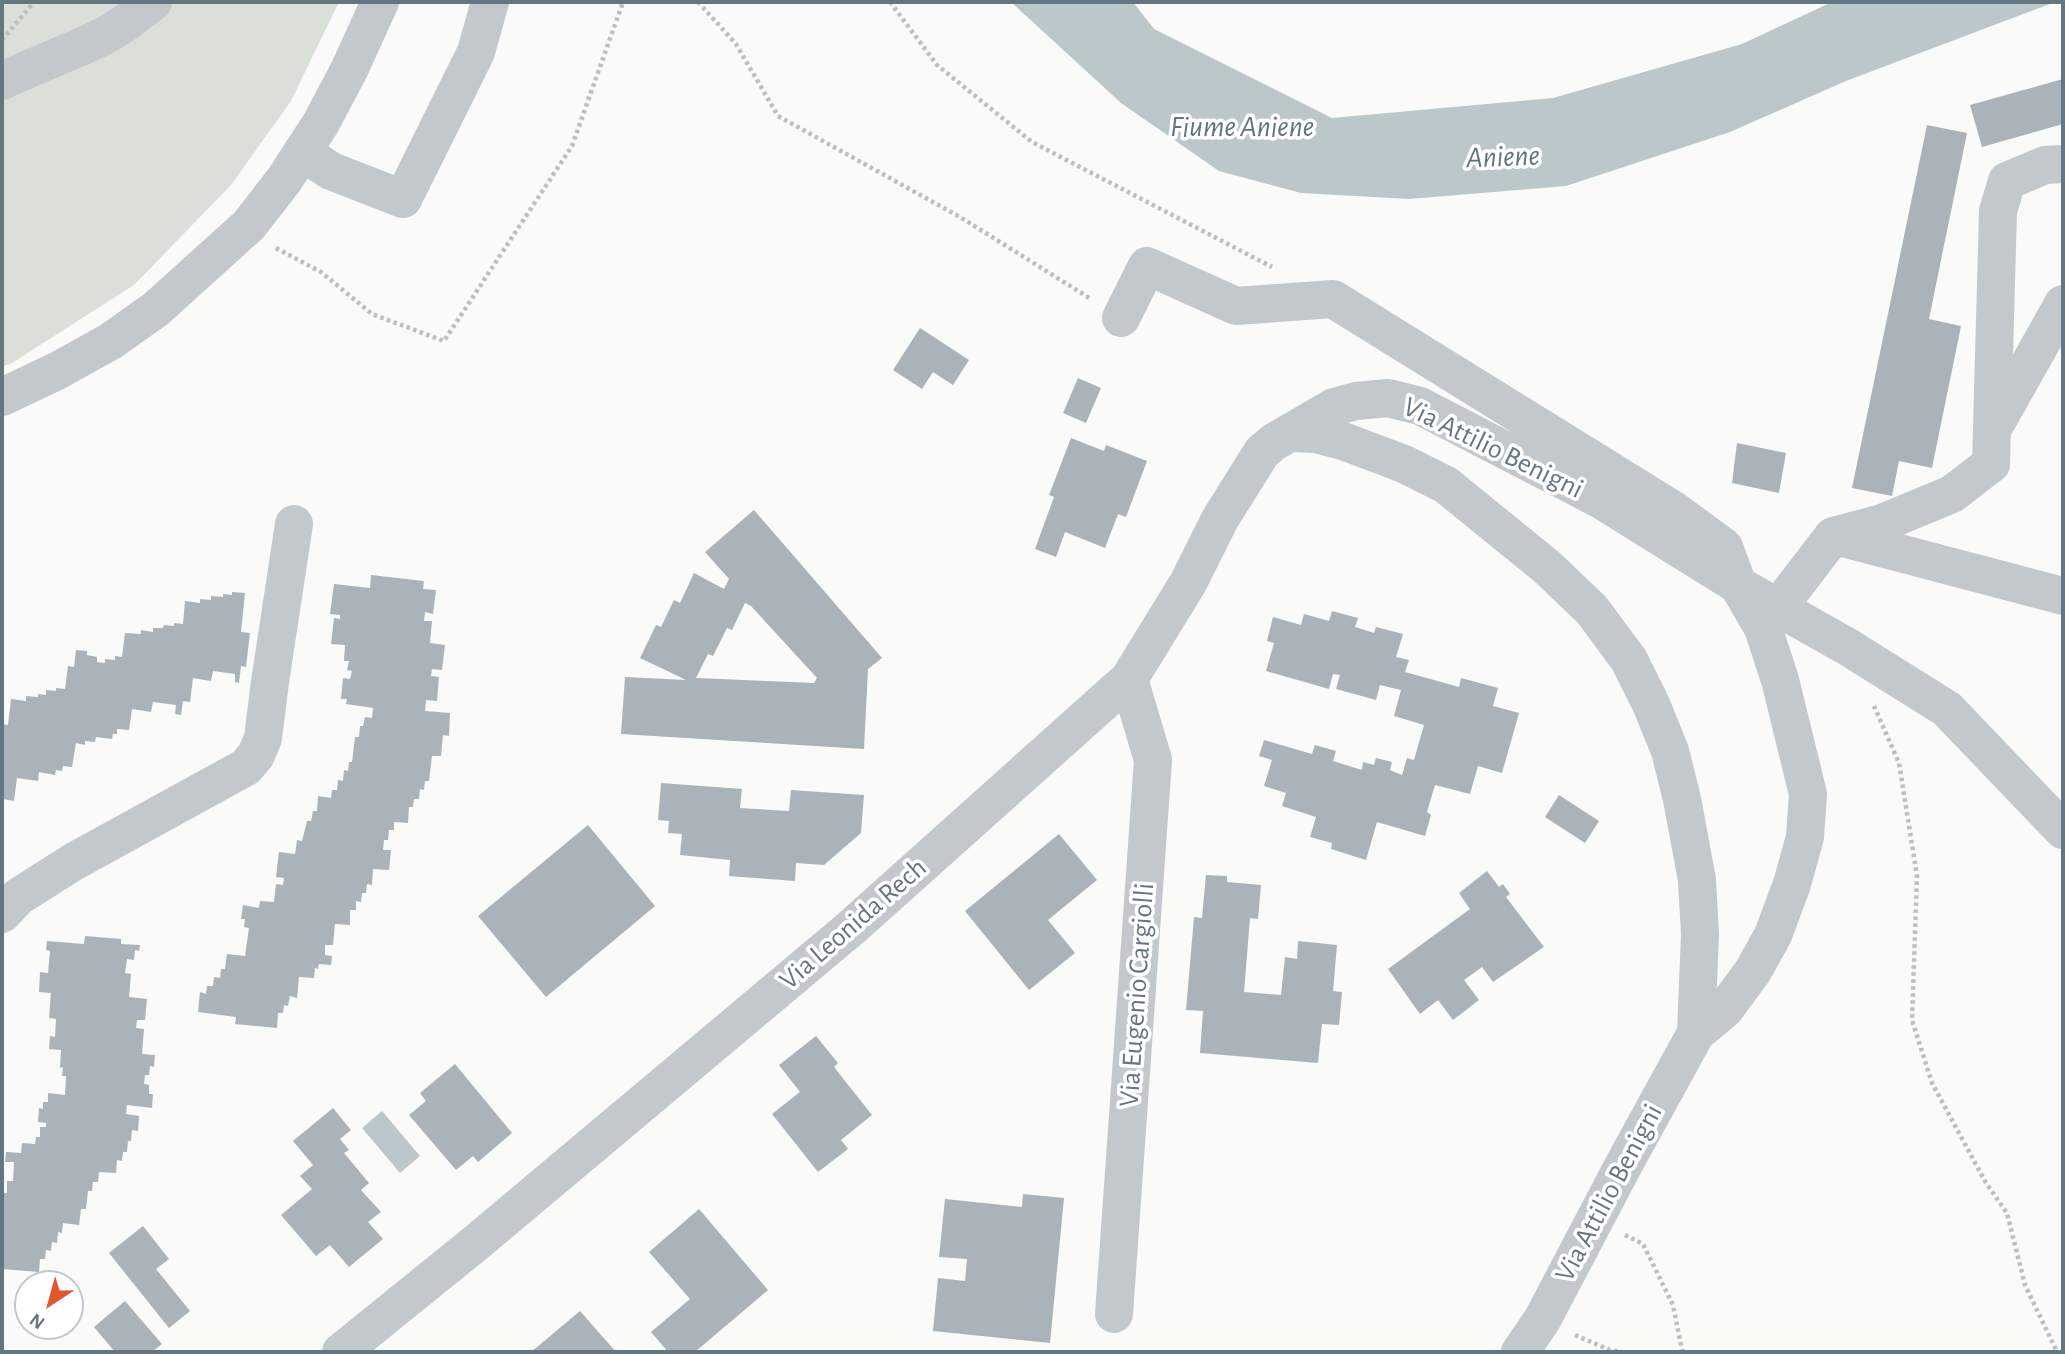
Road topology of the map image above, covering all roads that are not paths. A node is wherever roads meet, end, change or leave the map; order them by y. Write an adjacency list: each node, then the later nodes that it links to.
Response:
1 (153, 2): 4 (street)
2 (380, 2): 5 (street)
3 (490, 2): 5 (street)
4 (2, 81)
5 (302, 152): 9 (street)
6 (2063, 164): 10 (street)
7 (2063, 304): 10 (street)
8 (1121, 318): 14 (street)
9 (2, 397)
10 (1992, 430): 13 (street)
11 (1290, 433): 14 (street, Via Attilio Benigni); 17 (street, Via Leonida Rech); 20 (street, Via Attilio Benigni)
12 (295, 524): 19 (street)
13 (1833, 536): 15 (street); 16 (street)
14 (1738, 585): 16 (street, Via Attilio Benigni)
15 (2063, 596)
16 (1770, 618): 18 (street); 20 (street, Via Attilio Benigni)
17 (1129, 680): 21 (street, Via Eugenio Cargiolli); 22 (street, Via Leonida Rech)
18 (2063, 830)
19 (2, 914)
20 (1696, 1033): 23 (street, Via Attilio Benigni)
21 (1114, 1314)
22 (341, 1352)
23 (1520, 1352)

